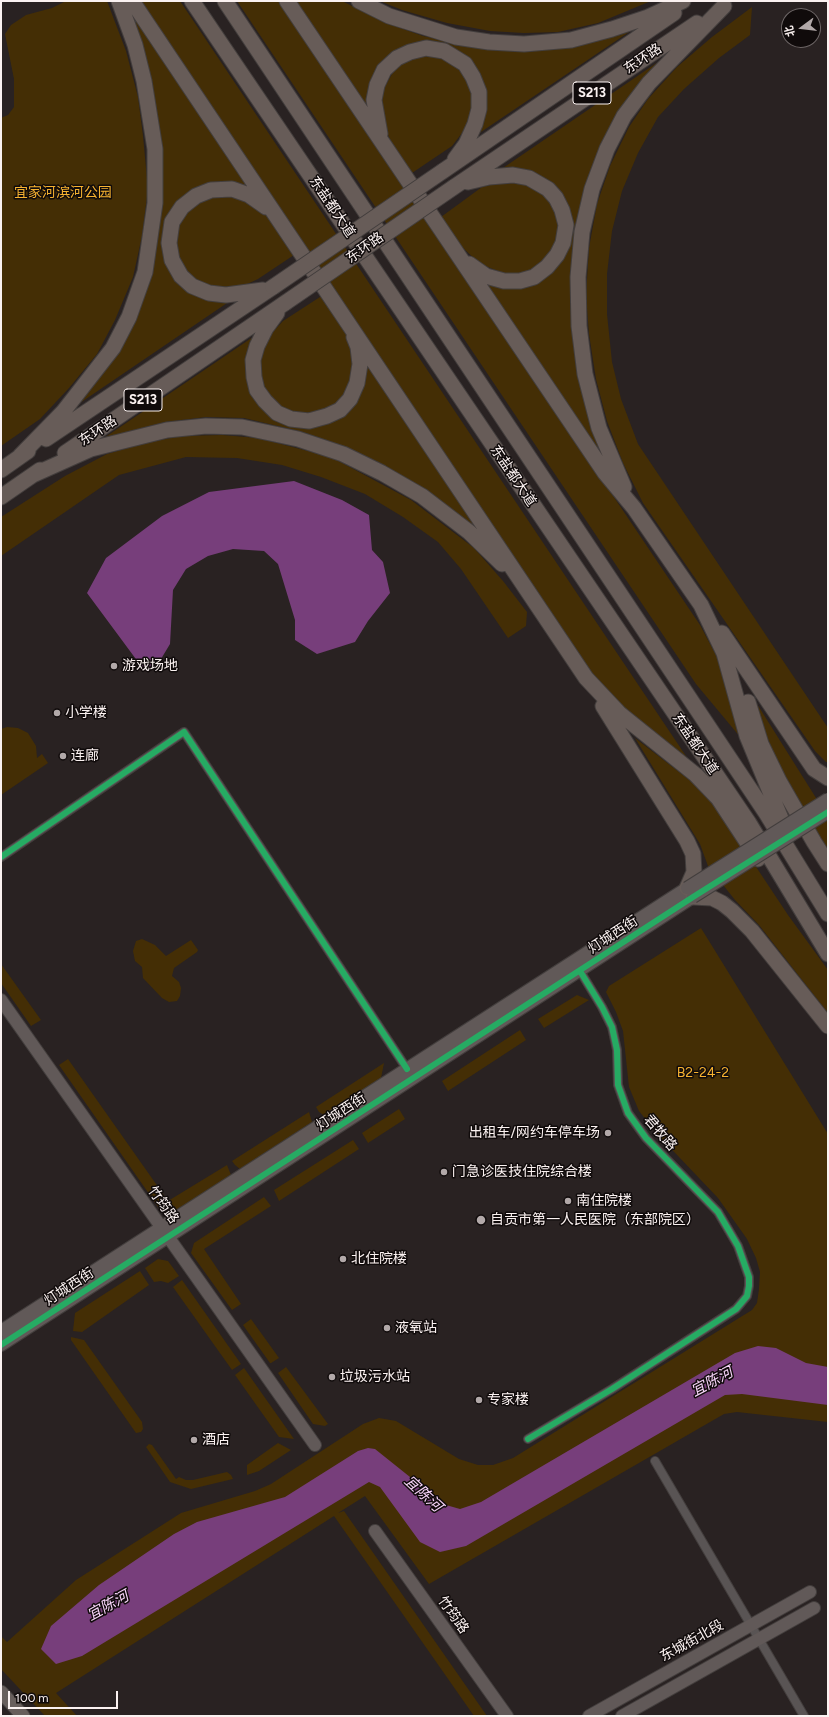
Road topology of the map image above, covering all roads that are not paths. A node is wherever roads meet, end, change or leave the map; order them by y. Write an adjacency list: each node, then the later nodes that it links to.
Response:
1 (119, 1): 22 (highway)
2 (132, 1): 15 (highway)
3 (192, 1): 38 (highway, 东盐都大道)
4 (225, 1): 36 (highway, 东盐都大道)
5 (287, 1): 12 (highway)
6 (359, 1): 7 (highway)
7 (683, 1)
8 (692, 1): 10 (highway, 东环路 / S213)
9 (727, 3): 11 (highway, 东环路 / S213); 26 (highway)
10 (550, 98): 11 (highway); 13 (highway, 东环路 / S213)
11 (561, 114): 14 (highway, 东环路 / S213)
12 (383, 144): 13 (highway); 16 (highway)
13 (443, 171): 17 (highway, 东环路 / S213, bridge)
14 (454, 187): 16 (highway); 18 (highway, 东环路 / S213, bridge)
15 (279, 221): 17 (highway); 19 (highway)
16 (457, 252): 26 (highway)
17 (273, 287): 20 (highway, 东环路 / S213)
18 (285, 303): 19 (highway); 21 (highway, 东环路 / S213)
19 (349, 323): 27 (highway)
20 (193, 340): 21 (highway); 22 (highway, 东环路 / S213)
21 (204, 358): 24 (highway, 东环路 / S213)
22 (20, 456): 23 (highway, 东环路 / S213)
23 (1, 470)
24 (33, 475): 25 (highway, 东环路 / S213); 27 (highway)
25 (1, 497)
26 (634, 508): 28 (highway)
27 (522, 584): 30 (highway)
28 (701, 604): 29 (highway); 36 (highway)
29 (730, 643): 31 (highway); 35 (highway)
30 (586, 678): 37 (highway); 38 (highway)
31 (828, 778)
32 (828, 799): 37 (street, bridge)
33 (828, 812): 37 (street, bridge)
34 (1, 857): 44 (street)
35 (828, 864)
36 (803, 873): 39 (highway, 东盐都大道)
37 (690, 893): 41 (street, 灯城西街); 43 (highway); 44 (street, 灯城西街)
38 (803, 913): 40 (highway, 东盐都大道)
39 (828, 914)
40 (828, 954)
41 (580, 971): 45 (street, 灯城西街); 48 (street, 君牧路)
42 (1, 1000): 45 (street, 竹筠路)
43 (828, 1026)
44 (407, 1069): 45 (street, 灯城西街)
45 (164, 1233): 46 (street, 灯城西街); 47 (street, 灯城西街); 49 (street, 竹筠路)
46 (1, 1331)
47 (1, 1346)
48 (528, 1439)
49 (315, 1446)
50 (655, 1461): 54 (street)
51 (375, 1531): 58 (street, 竹筠路)
52 (810, 1592): 54 (street, 东城街北段)
53 (814, 1608): 55 (street)
54 (751, 1626): 55 (street); 59 (street, 东城街北段)
55 (759, 1639): 60 (street); 61 (street)
56 (1, 1692): 57 (main road)
57 (23, 1716)
58 (507, 1716)
59 (589, 1716)
60 (622, 1716)
61 (804, 1716)

